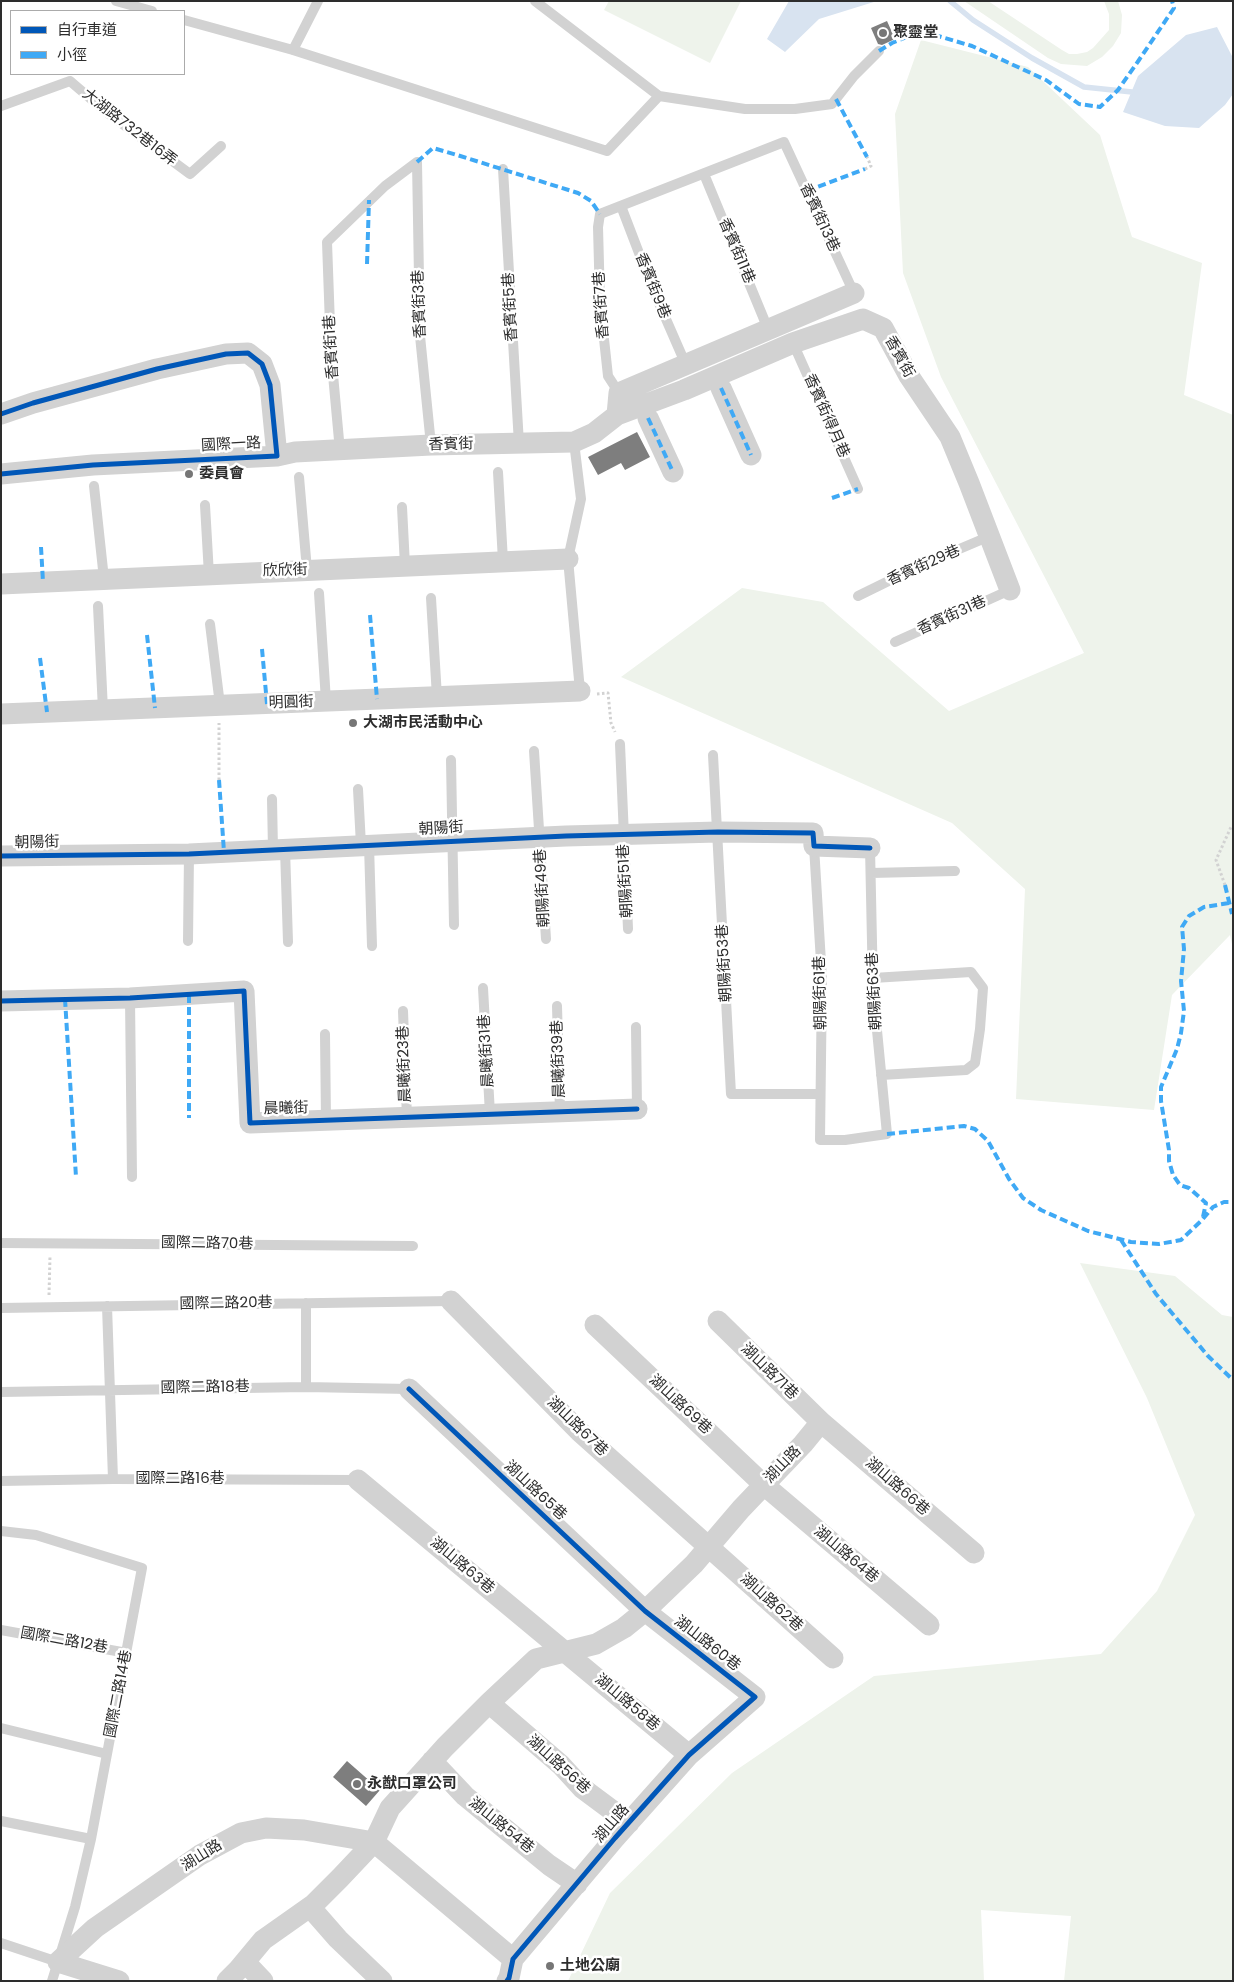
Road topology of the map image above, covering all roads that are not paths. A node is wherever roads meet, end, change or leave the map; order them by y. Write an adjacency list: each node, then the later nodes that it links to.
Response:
1 (116, 1): 4 (lane)
2 (318, 1): 6 (lane)
3 (535, 1): 8 (lane)
4 (148, 10)
5 (185, 20): 6 (lane)
6 (293, 50): 8 (lane)
7 (879, 51): 8 (lane)
8 (659, 96)
9 (1, 106): 10 (lane, 大湖路732巷16弄)
10 (221, 146)
11 (417, 162): 26 (lane, 香賓街3巷); 27 (lane, 香賓街1巷)
12 (503, 169): 25 (lane, 香賓街5巷)
13 (704, 174): 14 (lane); 15 (lane, 香賓街13巷); 16 (lane, 香賓街11巷)
14 (621, 206): 18 (lane, 香賓街9巷); 20 (lane, 香賓街7巷)
15 (854, 293): 16 (street)
16 (768, 328): 18 (street)
17 (793, 343): 22 (street, 香賓街); 35 (lane, 香賓街得月巷); 38 (street, 香賓街)
18 (686, 365): 20 (street)
19 (721, 388): 28 (street)
20 (619, 393): 22 (street)
21 (1, 414): 29 (street, 國際一路)
22 (617, 415): 24 (street, 香賓街)
23 (648, 418): 31 (street)
24 (574, 442): 25 (street, 香賓街); 39 (lane)
25 (519, 444): 26 (street, 香賓街)
26 (431, 445): 27 (street, 香賓街)
27 (340, 451): 29 (street, 香賓街)
28 (751, 455)
29 (277, 456): 32 (street, 國際一路)
30 (498, 472): 40 (lane)
31 (673, 472)
32 (1, 474)
33 (299, 477): 42 (lane)
34 (94, 486): 44 (lane)
35 (858, 489)
36 (204, 505): 43 (lane)
37 (402, 508): 41 (lane)
38 (990, 536): 46 (street, 香賓街); 48 (lane, 香賓街29巷)
39 (568, 558): 40 (street, 欣欣街); 53 (lane)
40 (503, 562): 41 (street, 欣欣街)
41 (405, 566): 42 (street, 欣欣街)
42 (307, 570): 43 (street, 欣欣街)
43 (209, 575): 44 (street, 欣欣街)
44 (104, 579): 45 (street, 欣欣街)
45 (1, 584)
46 (1010, 590): 52 (lane, 香賓街31巷)
47 (319, 593): 55 (lane)
48 (858, 596)
49 (431, 598): 54 (lane)
50 (98, 606): 57 (lane)
51 (210, 624): 56 (lane)
52 (895, 642)
53 (580, 691): 54 (street, 明圓街)
54 (437, 697): 55 (street, 明圓街)
55 (326, 701): 56 (street, 明圓街)
56 (220, 705): 57 (street, 明圓街)
57 (104, 710): 58 (street, 明圓街)
58 (1, 714)
59 (620, 744): 66 (lane, 朝陽街51巷)
60 (534, 751): 67 (lane, 朝陽街49巷)
61 (713, 755): 65 (lane, 朝陽街53巷)
62 (451, 760): 68 (lane)
63 (358, 789): 69 (lane)
64 (272, 799): 72 (lane)
65 (718, 832): 66 (street, 朝陽街); 70 (street, 朝陽街); 92 (lane, 朝陽街53巷)
66 (624, 834): 67 (street, 朝陽街); 78 (lane, 朝陽街51巷)
67 (540, 837): 68 (street, 朝陽街); 79 (lane, 朝陽街49巷)
68 (453, 841): 69 (street, 朝陽街); 77 (lane)
69 (365, 845): 72 (street, 朝陽街); 82 (lane)
70 (814, 846): 71 (street); 92 (lane, 朝陽街61巷)
71 (870, 848): 76 (lane, 朝陽街63巷)
72 (279, 849): 73 (street, 朝陽街); 81 (lane)
73 (190, 854): 74 (street, 朝陽街); 80 (lane)
74 (1, 856)
75 (954, 871): 76 (lane)
76 (871, 873): 83 (lane, 朝陽街63巷)
77 (454, 925)
78 (628, 928)
79 (546, 939)
80 (188, 941)
81 (288, 942)
82 (372, 946)
83 (873, 978): 91 (lane, 朝陽街63巷); 91 (lane)
84 (483, 988): 95 (lane, 晨曦街31巷)
85 (130, 998): 86 (street, 晨曦街); 97 (street, 晨曦街); 99 (lane)
86 (1, 1000)
87 (557, 1006): 94 (lane, 晨曦街39巷)
88 (403, 1011): 96 (lane, 晨曦街23巷)
89 (636, 1027): 93 (lane)
90 (324, 1034): 97 (lane)
91 (881, 1075): 98 (lane, 朝陽街63巷)
92 (820, 1094): 98 (lane, 朝陽街61巷)
93 (637, 1109): 94 (street, 晨曦街)
94 (560, 1112): 95 (street, 晨曦街)
95 (490, 1114): 96 (street, 晨曦街)
96 (407, 1118): 97 (street, 晨曦街)
97 (326, 1121)
98 (820, 1140)
99 (132, 1177)
100 (1, 1242): 101 (lane, 國際二路70巷)
101 (413, 1246)
102 (451, 1301): 103 (lane, 國際二路20巷); 118 (street, 湖山路67巷)
103 (306, 1303): 104 (lane, 國際二路20巷); 108 (lane)
104 (107, 1306): 105 (lane, 國際二路20巷); 110 (lane)
105 (1, 1308)
106 (718, 1321): 112 (street, 湖山路71巷)
107 (595, 1325): 116 (street, 湖山路69巷)
108 (306, 1387): 109 (lane, 國際二路18巷); 110 (lane, 國際二路18巷)
109 (409, 1389): 120 (street, 湖山路65巷)
110 (110, 1390): 111 (lane, 國際二路18巷); 113 (lane)
111 (1, 1392)
112 (820, 1422): 116 (street, 湖山路); 119 (street, 湖山路66巷)
113 (112, 1479): 114 (lane, 國際二路16巷); 115 (lane, 國際二路16巷)
114 (358, 1480): 123 (street, 湖山路63巷)
115 (1, 1481)
116 (764, 1485): 118 (street, 湖山路); 121 (street, 湖山路64巷)
117 (1, 1531): 124 (lane, 國際二路14巷)
118 (709, 1548): 120 (street, 湖山路); 125 (street, 湖山路62巷)
119 (974, 1553)
120 (645, 1611): 123 (street, 湖山路); 126 (street, 湖山路60巷)
121 (929, 1625)
122 (1, 1630): 124 (lane, 國際二路12巷)
123 (566, 1652): 127 (street, 湖山路); 130 (street, 湖山路58巷)
124 (127, 1653): 129 (lane, 國際二路14巷)
125 (833, 1658)
126 (755, 1696): 130 (street, 湖山路)
127 (489, 1703): 131 (street, 湖山路); 133 (street, 湖山路56巷)
128 (1, 1728): 129 (lane)
129 (107, 1754): 134 (lane, 國際二路14巷)
130 (689, 1755): 133 (street, 湖山路)
131 (432, 1761): 135 (street, 湖山路); 136 (street, 湖山路54巷)
132 (1, 1821): 134 (lane)
133 (629, 1824): 136 (street, 湖山路)
134 (91, 1839): 141 (lane, 國際二路14巷)
135 (374, 1842): 137 (street, 湖山路); 139 (street); 141 (street, 湖山路)
136 (577, 1884): 139 (street, 湖山路)
137 (310, 1907): 140 (street, 湖山路); 145 (street)
138 (1, 1943): 141 (lane)
139 (513, 1959): 146 (street, 湖山路)
140 (245, 1962): 143 (street, 湖山路); 144 (street)
141 (55, 1971): 142 (street)
142 (119, 1981)
143 (227, 1981)
144 (263, 1981)
145 (382, 1981)
146 (507, 1981)

